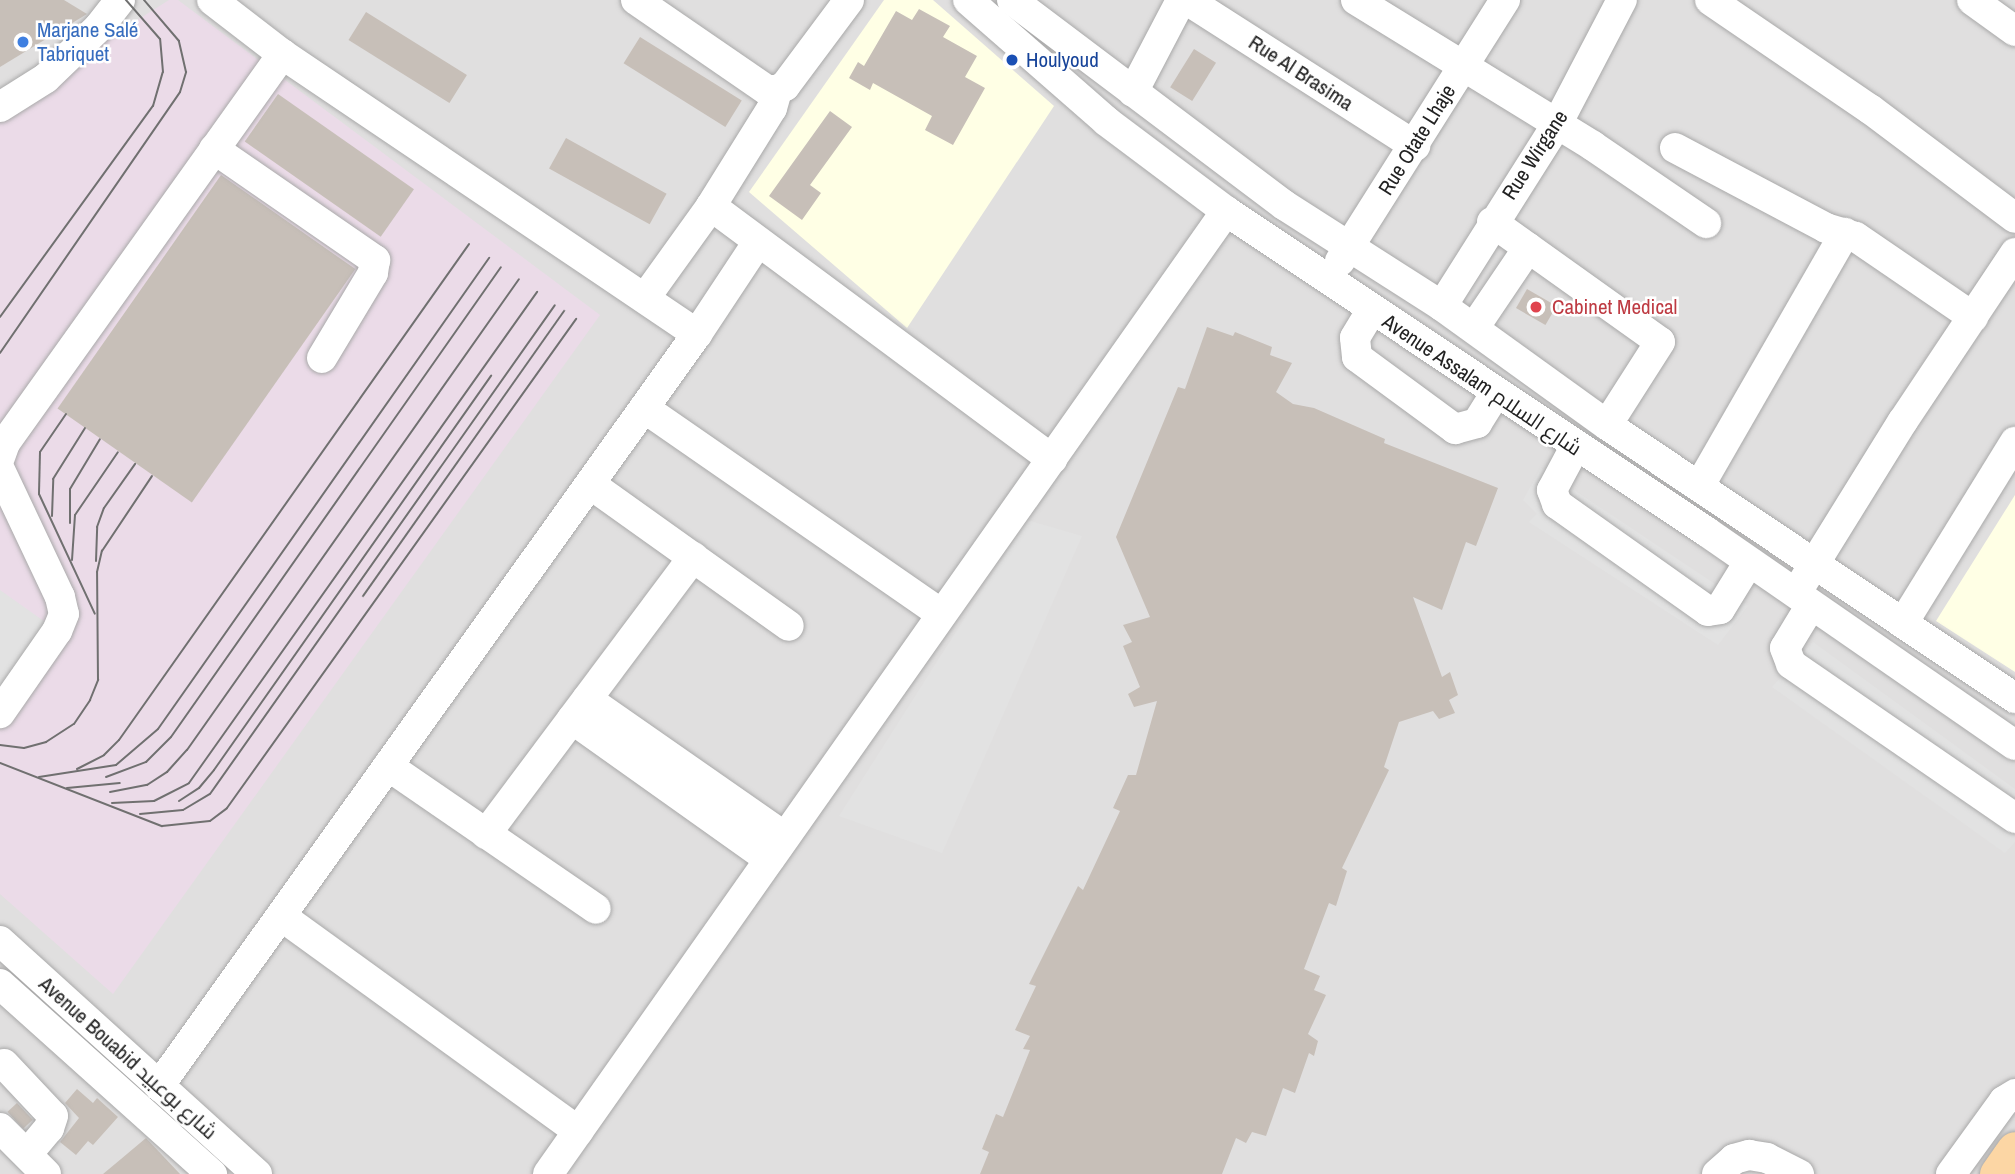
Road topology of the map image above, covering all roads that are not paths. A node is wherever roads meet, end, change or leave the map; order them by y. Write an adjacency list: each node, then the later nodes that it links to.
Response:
1 (120, 0): 19 (street)
2 (636, 0): 17 (street)
3 (849, 0): 17 (street)
4 (968, 0): 25 (street, Avenue Assalam شارع السلام)
5 (1181, 0): 18 (street)
6 (1187, 0): 21 (street, Rue Al Brasima)
7 (1356, 0): 16 (street)
8 (1622, 0): 20 (street, Rue Wirgane)
9 (1710, 0): 26 (street)
10 (1972, 0): 14 (street)
11 (1498, 2): 16 (street, Rue Otate Lhaje)
12 (230, 5): 15 (street)
13 (1028, 5): 18 (street, Avenue Assalam شارع السلام)
14 (2015, 31)
15 (282, 54): 23 (street); 35 (street)
16 (1462, 67): 20 (street); 21 (street, Rue Otate Lhaje)
17 (777, 90): 24 (street)
18 (1133, 92): 31 (street, Avenue Assalam شارع السلام)
19 (0, 107)
20 (1556, 126): 27 (street, Rue Wirgane); 28 (street)
21 (1415, 146): 31 (street, Rue Otate Lhaje)
22 (1675, 148): 29 (street)
23 (214, 149): 41 (street); 48 (street)
24 (711, 206): 30 (street); 35 (street)
25 (1226, 211): 34 (street, Avenue Assalam شارع السلام); 49 (street)
26 (2015, 218)
27 (1492, 222): 32 (street); 36 (street, Rue Wirgane)
28 (1706, 223)
29 (1845, 233): 38 (street); 52 (street)
30 (758, 242): 40 (street); 49 (street)
31 (1350, 246): 34 (street, Rue Otate Lhaje); 36 (street, Avenue Assalam شارع السلام)
32 (1528, 248): 39 (street); 45 (street)
33 (2015, 253): 38 (street)
34 (1327, 279): 37 (street, Avenue Assalam شارع السلام)
35 (637, 292): 40 (street)
36 (1442, 306): 39 (street, Avenue Assalam شارع السلام)
37 (1371, 311): 42 (street, Avenue Assalam شارع السلام); 43 (street)
38 (1973, 317): 55 (street)
39 (1472, 327): 42 (street); 45 (street, Avenue Assalam شارع السلام)
40 (697, 334): 44 (street)
41 (323, 358)
42 (1447, 360): 43 (street, Avenue Assalam شارع السلام)
43 (1496, 393): 47 (street, Avenue Assalam شارع السلام)
44 (644, 408): 51 (street); 57 (street)
45 (1607, 425): 52 (street, Avenue Assalam شارع السلام)
46 (2015, 442): 58 (street)
47 (1575, 447): 54 (street, Avenue Assalam شارع السلام); 54 (street)
48 (0, 457)
49 (1052, 459): 57 (street)
50 (0, 470): 62 (street)
51 (590, 484): 53 (street); 64 (street)
52 (1700, 485): 55 (street, Avenue Assalam شارع السلام)
53 (693, 557): 59 (street); 61 (street)
54 (1749, 562): 56 (street, Avenue Assalam شارع السلام)
55 (1814, 565): 56 (street); 58 (street, Avenue Assalam شارع السلام)
56 (1804, 600): 63 (street, Avenue Assalam شارع السلام); 65 (street)
57 (942, 614): 67 (street)
58 (1903, 623): 60 (street, Avenue Assalam شارع السلام)
59 (789, 626)
60 (2015, 698)
61 (579, 709): 66 (street); 67 (street)
62 (0, 713)
63 (2015, 745)
64 (387, 766): 66 (street); 69 (street)
65 (2015, 818)
66 (486, 834): 68 (street)
67 (777, 848): 76 (street)
68 (596, 909)
69 (281, 916): 73 (street); 76 (street)
70 (0, 941): 73 (street, Avenue Bouabid شارع بوعبيد)
71 (2, 990): 79 (street, Avenue Bouabid شارع بوعبيد)
72 (4, 1064): 78 (street)
73 (159, 1086): 80 (street, Avenue Bouabid شارع بوعبيد)
74 (2015, 1094): 84 (street)
75 (0, 1128): 78 (street)
76 (578, 1131): 81 (street)
77 (2015, 1150): 85 (main road)
78 (36, 1164)
79 (212, 1174)
80 (257, 1174)
81 (548, 1174)
82 (1717, 1174): 83 (street)
83 (1799, 1174)
84 (1951, 1174)
85 (1998, 1174)

